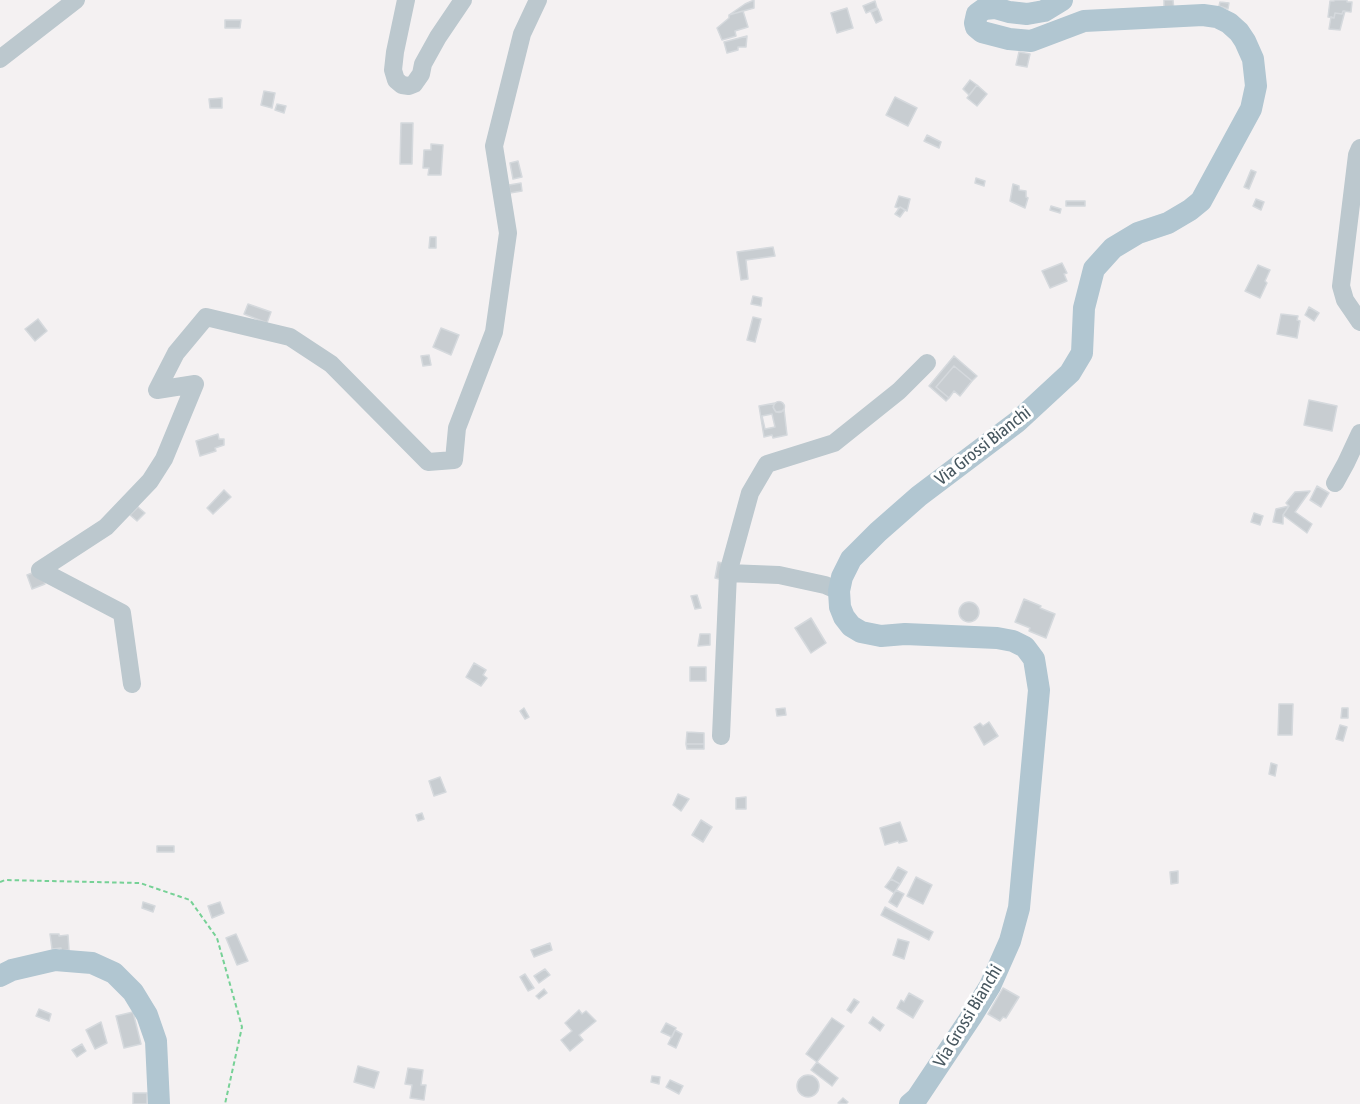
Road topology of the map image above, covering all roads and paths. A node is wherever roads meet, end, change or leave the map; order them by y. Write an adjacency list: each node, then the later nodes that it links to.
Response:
1 (76, 0): 6 (street)
2 (406, 0): 3 (street)
3 (463, 0)
4 (538, 0): 14 (street)
5 (1062, 0): 13 (main road, Via Grossi Bianchi)
6 (0, 58)
7 (1360, 148): 8 (street)
8 (1360, 322)
9 (927, 363): 12 (street)
10 (1360, 433): 11 (street)
11 (1335, 483)
12 (728, 573): 13 (street); 15 (street)
13 (839, 591): 20 (main road, Via Grossi Bianchi)
14 (132, 684)
15 (721, 736)
16 (0, 882): 19 (path)
17 (0, 976): 18 (main road)
18 (159, 1104)
19 (225, 1104)
20 (910, 1104)

